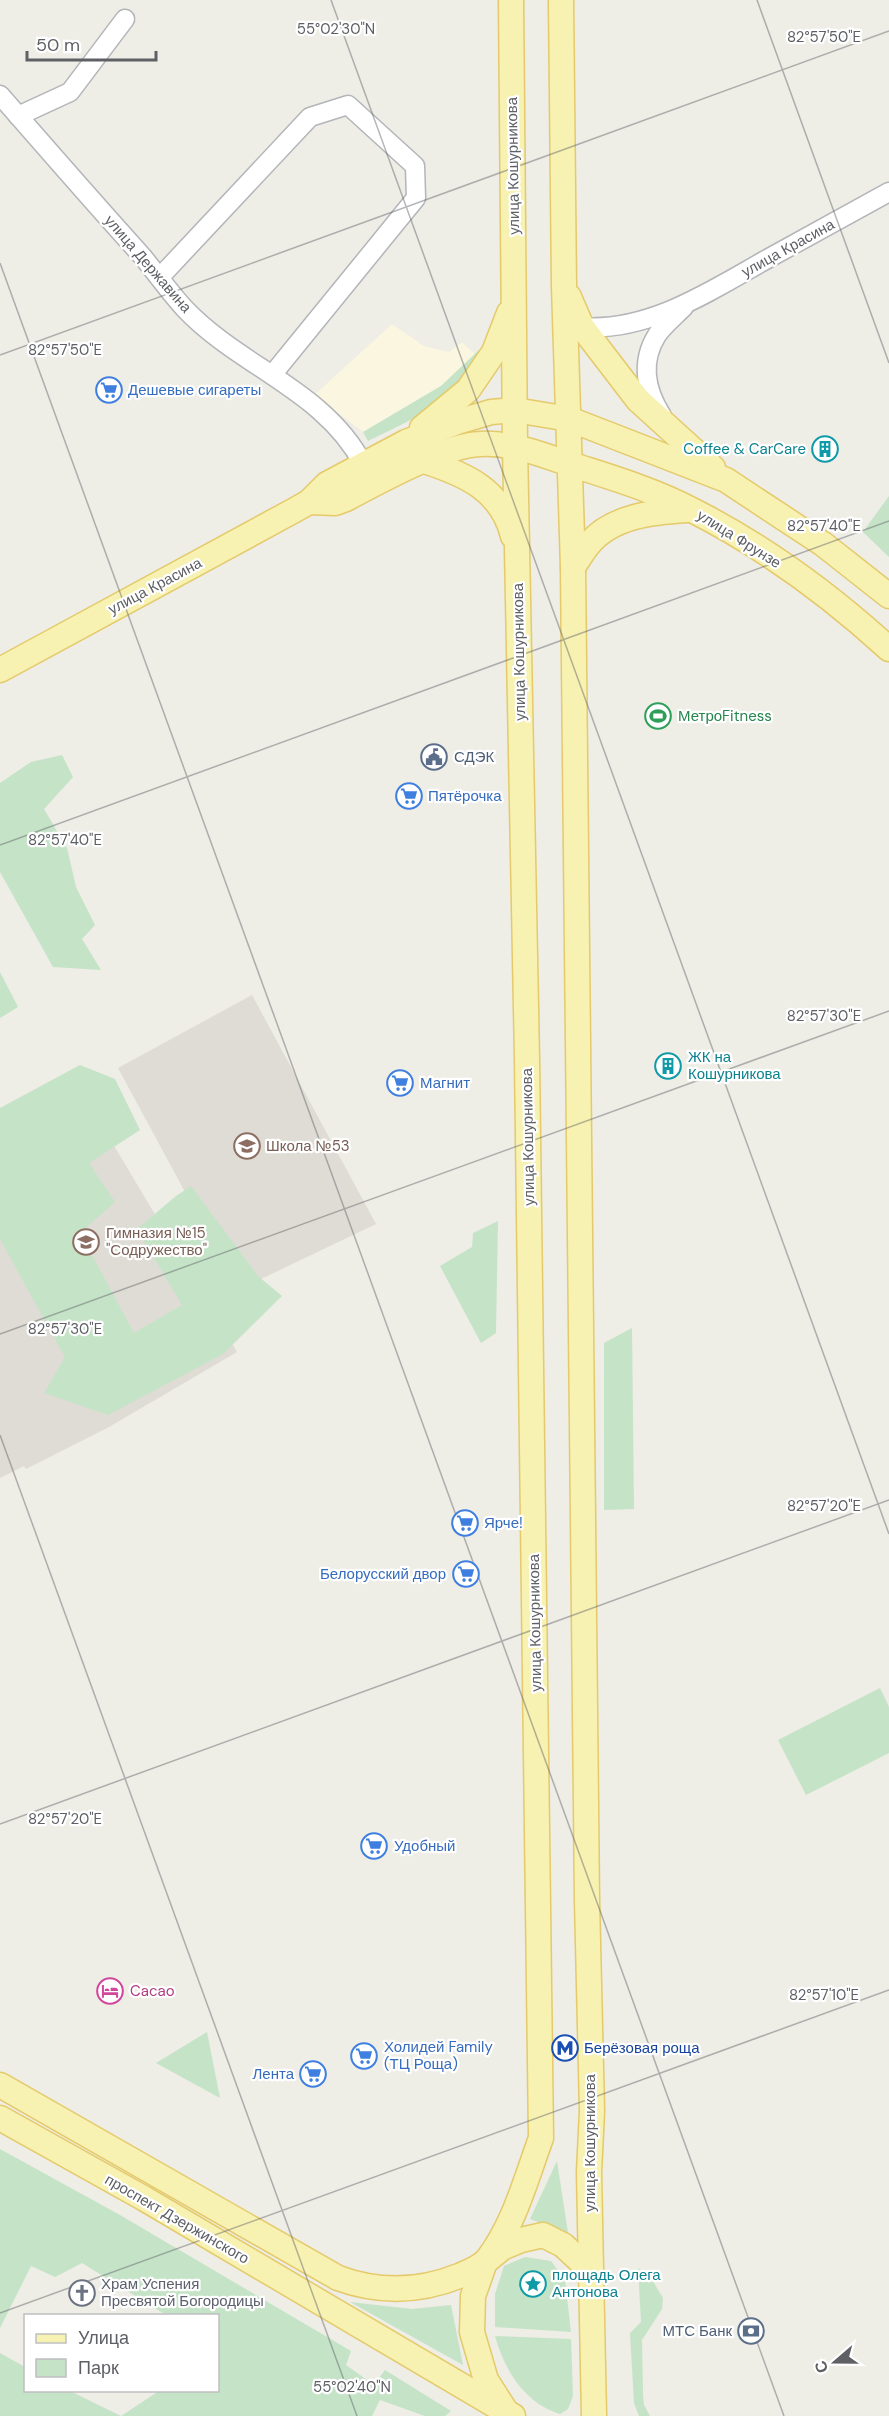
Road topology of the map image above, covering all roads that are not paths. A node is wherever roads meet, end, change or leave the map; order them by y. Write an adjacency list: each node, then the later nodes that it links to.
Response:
1 (511, 0): 9 (main road, улица Кошурникова)
2 (561, 0): 8 (main road, улица Кошурникова)
3 (125, 18): 5 (street)
4 (0, 95): 5 (street, улица Державина)
5 (18, 116): 7 (street, улица Державина)
6 (889, 192): 10 (street, улица Красина)
7 (160, 277): 12 (street, улица Державина); 12 (street)
8 (564, 286): 11 (main road); 14 (main road, улица Кошурникова)
9 (514, 299): 13 (main road, улица Кошурникова); 16 (main road)
10 (687, 304): 11 (street, улица Красина); 15 (street, улица Красина)
11 (582, 327): 15 (main road)
12 (272, 375): 19 (street, улица Державина)
13 (515, 410): 14 (main road, улица Красина); 16 (main road, улица Красина); 17 (main road, улица Кошурникова)
14 (569, 419): 20 (main road, улица Кошурникова); 21 (main road)
15 (669, 428): 21 (main road)
16 (406, 441): 19 (main road, улица Красина)
17 (515, 446): 18 (main road, улица Красина); 20 (main road, улица Фрунзе); 24 (main road, улица Кошурникова)
18 (424, 461): 22 (main road, улица Красина); 24 (main road)
19 (363, 464): 22 (main road, улица Красина)
20 (569, 464): 23 (main road, улица Фрунзе); 25 (main road, улица Кошурникова)
21 (726, 480): 26 (main road)
22 (309, 502): 28 (main road, улица Красина)
23 (691, 509): 25 (main road); 27 (main road, улица Фрунзе)
24 (517, 552): 31 (main road, улица Кошурникова)
25 (573, 567): 32 (main road, улица Кошурникова)
26 (889, 596)
27 (889, 649)
28 (0, 670)
29 (0, 2085): 31 (main road, проспект Дзержинского)
30 (0, 2118): 33 (main road, проспект Дзержинского)
31 (485, 2262): 32 (main road); 33 (main road)
32 (591, 2271): 34 (main road)
33 (510, 2415)
34 (594, 2416)

